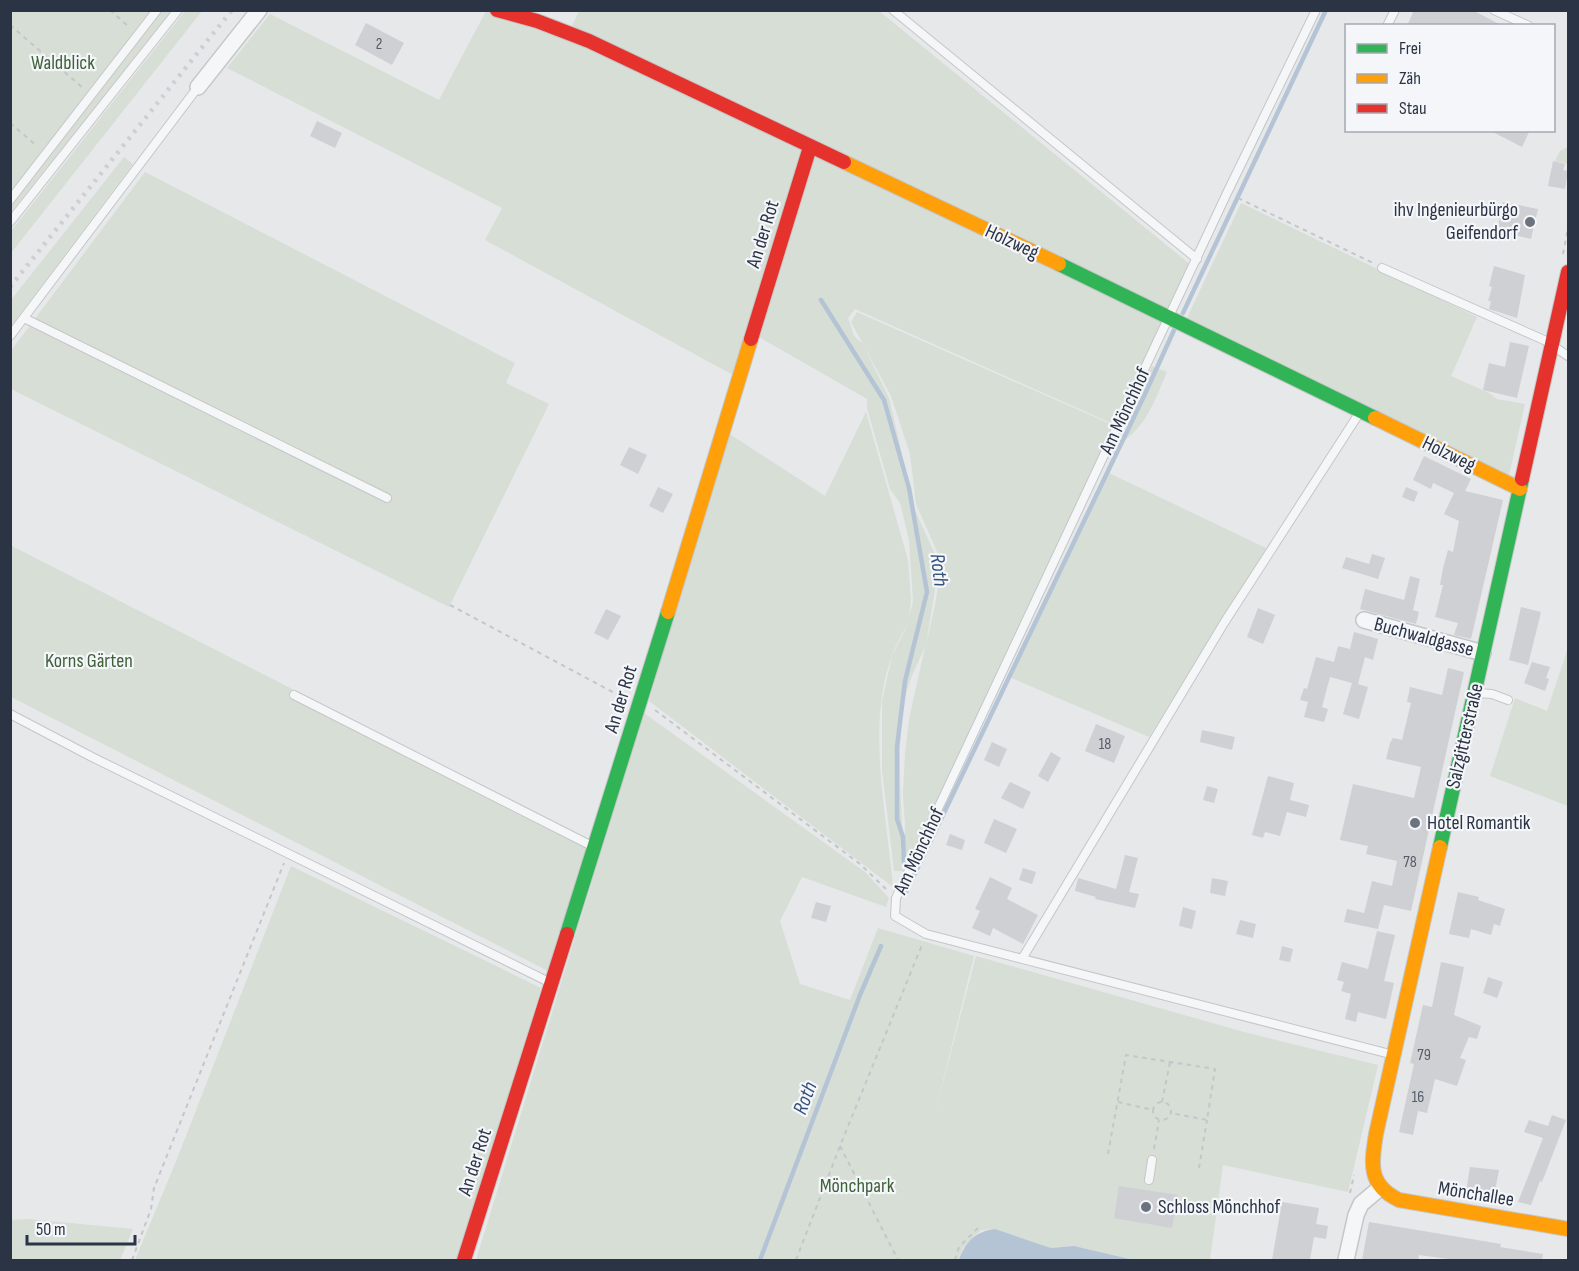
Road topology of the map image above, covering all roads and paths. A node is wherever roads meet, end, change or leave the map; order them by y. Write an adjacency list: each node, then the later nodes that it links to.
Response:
1 (110, 10): 13 (path)
2 (157, 10): 13 (lane)
3 (178, 10): 21 (lane)
4 (259, 10): 14 (street)
5 (497, 10): 17 (street, Holzweg)
6 (892, 10): 22 (lane)
7 (1316, 10): 22 (lane, Am Mönchhof)
8 (1395, 10): 10 (lane)
9 (1494, 10): 11 (lane)
10 (1388, 24)
11 (1525, 24)
12 (10, 25): 15 (path)
13 (138, 34): 15 (lane)
14 (198, 87): 26 (lane)
15 (91, 95): 18 (lane)
16 (10, 123): 18 (path)
17 (810, 147): 25 (street, Holzweg); 39 (street, An der Rot)
18 (46, 154): 19 (lane)
19 (10, 200)
20 (1244, 201): 23 (path)
21 (10, 222)
22 (1197, 259): 25 (lane, Am Mönchhof)
23 (1382, 268): 28 (lane)
24 (1569, 272): 28 (street, Salzgitterstraße)
25 (1170, 317): 30 (street, Holzweg); 43 (lane, Am Mönchhof)
26 (24, 318): 27 (lane); 32 (lane)
27 (10, 336)
28 (1552, 346): 29 (lane); 31 (street, Salzgitterstraße)
29 (1569, 356)
30 (1360, 410): 31 (street, Holzweg); 45 (lane)
31 (1520, 489): 35 (street, Salzgitterstraße)
32 (387, 498)
33 (450, 605): 39 (path)
34 (1364, 620): 35 (street, Buchwaldgasse)
35 (1484, 653): 36 (street, Salzgitterstraße)
36 (1474, 693): 38 (lane); 47 (street, Salzgitterstraße)
37 (294, 695): 41 (lane)
38 (1508, 700)
39 (640, 703): 41 (street, An der Rot); 43 (path)
40 (10, 714): 42 (lane)
41 (594, 847): 46 (street, An der Rot)
42 (287, 854): 46 (lane); 63 (path)
43 (896, 898): 44 (lane, Am Mönchhof)
44 (927, 934): 45 (lane, Am Mönchhof); 55 (path)
45 (1022, 958): 47 (lane, Am Mönchhof)
46 (552, 984): 64 (street, An der Rot)
47 (1394, 1055): 60 (street, Salzgitterstraße)
48 (1170, 1062): 49 (path); 50 (path); 54 (path)
49 (1117, 1102): 51 (path); 56 (path)
50 (1162, 1102): 51 (path); 52 (path)
51 (1153, 1110): 53 (path)
52 (1171, 1113): 53 (path); 54 (path)
53 (1159, 1120): 57 (path)
54 (1207, 1120): 58 (path)
55 (840, 1146): 65 (path); 66 (path)
56 (1108, 1154)
57 (1152, 1160): 59 (lane)
58 (1199, 1168)
59 (1149, 1180)
60 (1380, 1188): 62 (street, Mönchallee); 68 (street)
61 (978, 1228): 67 (path)
62 (1569, 1229)
63 (132, 1260)
64 (464, 1260)
65 (796, 1260)
66 (898, 1260)
67 (955, 1260)
68 (1346, 1260)

